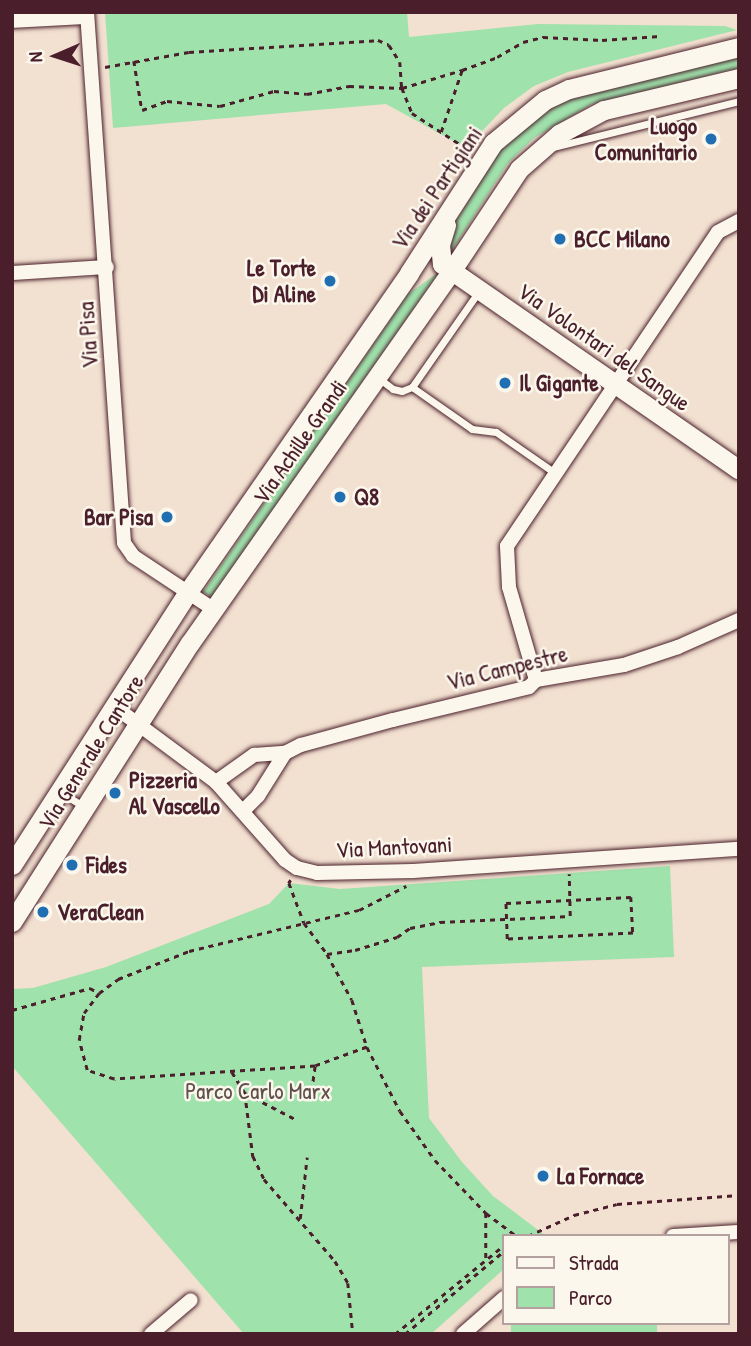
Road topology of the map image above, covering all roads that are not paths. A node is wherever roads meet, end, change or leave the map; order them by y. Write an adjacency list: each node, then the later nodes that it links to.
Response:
1 (87, 14): 2 (street); 9 (street, Via Pisa)
2 (12, 21)
3 (739, 47): 7 (street, Via dei Partigiani)
4 (739, 78): 6 (street)
5 (739, 101): 6 (lane)
6 (535, 152): 10 (street)
7 (450, 211): 10 (street); 12 (street, Via dei Partigiani)
8 (739, 221): 15 (street)
9 (107, 267): 11 (street); 19 (street, Via Pisa)
10 (447, 267): 12 (street); 13 (street, Via Volontari del Sangue); 14 (street, Via Achille Grandi)
11 (12, 273)
12 (409, 273): 19 (street, Via Achille Grandi)
13 (480, 290): 15 (street, Via Volontari del Sangue); 16 (lane)
14 (377, 376): 16 (lane); 20 (street, Via Achille Grandi)
15 (616, 384): 17 (street, Via Volontari del Sangue); 18 (street)
16 (412, 387): 18 (lane)
17 (739, 470)
18 (555, 473): 23 (street)
19 (187, 593): 20 (street, Via Pisa); 24 (street, Via Generale Cantore)
20 (213, 609): 22 (street, Via Achille Grandi)
21 (739, 620): 23 (street, Via Campestre)
22 (190, 643): 25 (street, Via Generale Cantore)
23 (536, 680): 26 (street, Via Campestre)
24 (114, 707): 25 (street); 28 (street, Via Generale Cantore)
25 (138, 723): 27 (street); 29 (street, Via Generale Cantore)
26 (285, 753): 27 (street, Via Campestre); 30 (street)
27 (216, 782): 30 (street)
28 (60, 792): 29 (lane); 32 (street, Via Generale Cantore)
29 (84, 808): 33 (street, Via Generale Cantore)
30 (243, 811): 31 (street, Via Mantovani)
31 (739, 849)
32 (12, 865)
33 (12, 922)
34 (739, 1232): 35 (street)
35 (706, 1234)
36 (503, 1299): 39 (street)
37 (191, 1300): 38 (street)
38 (151, 1334)
39 (463, 1334)

